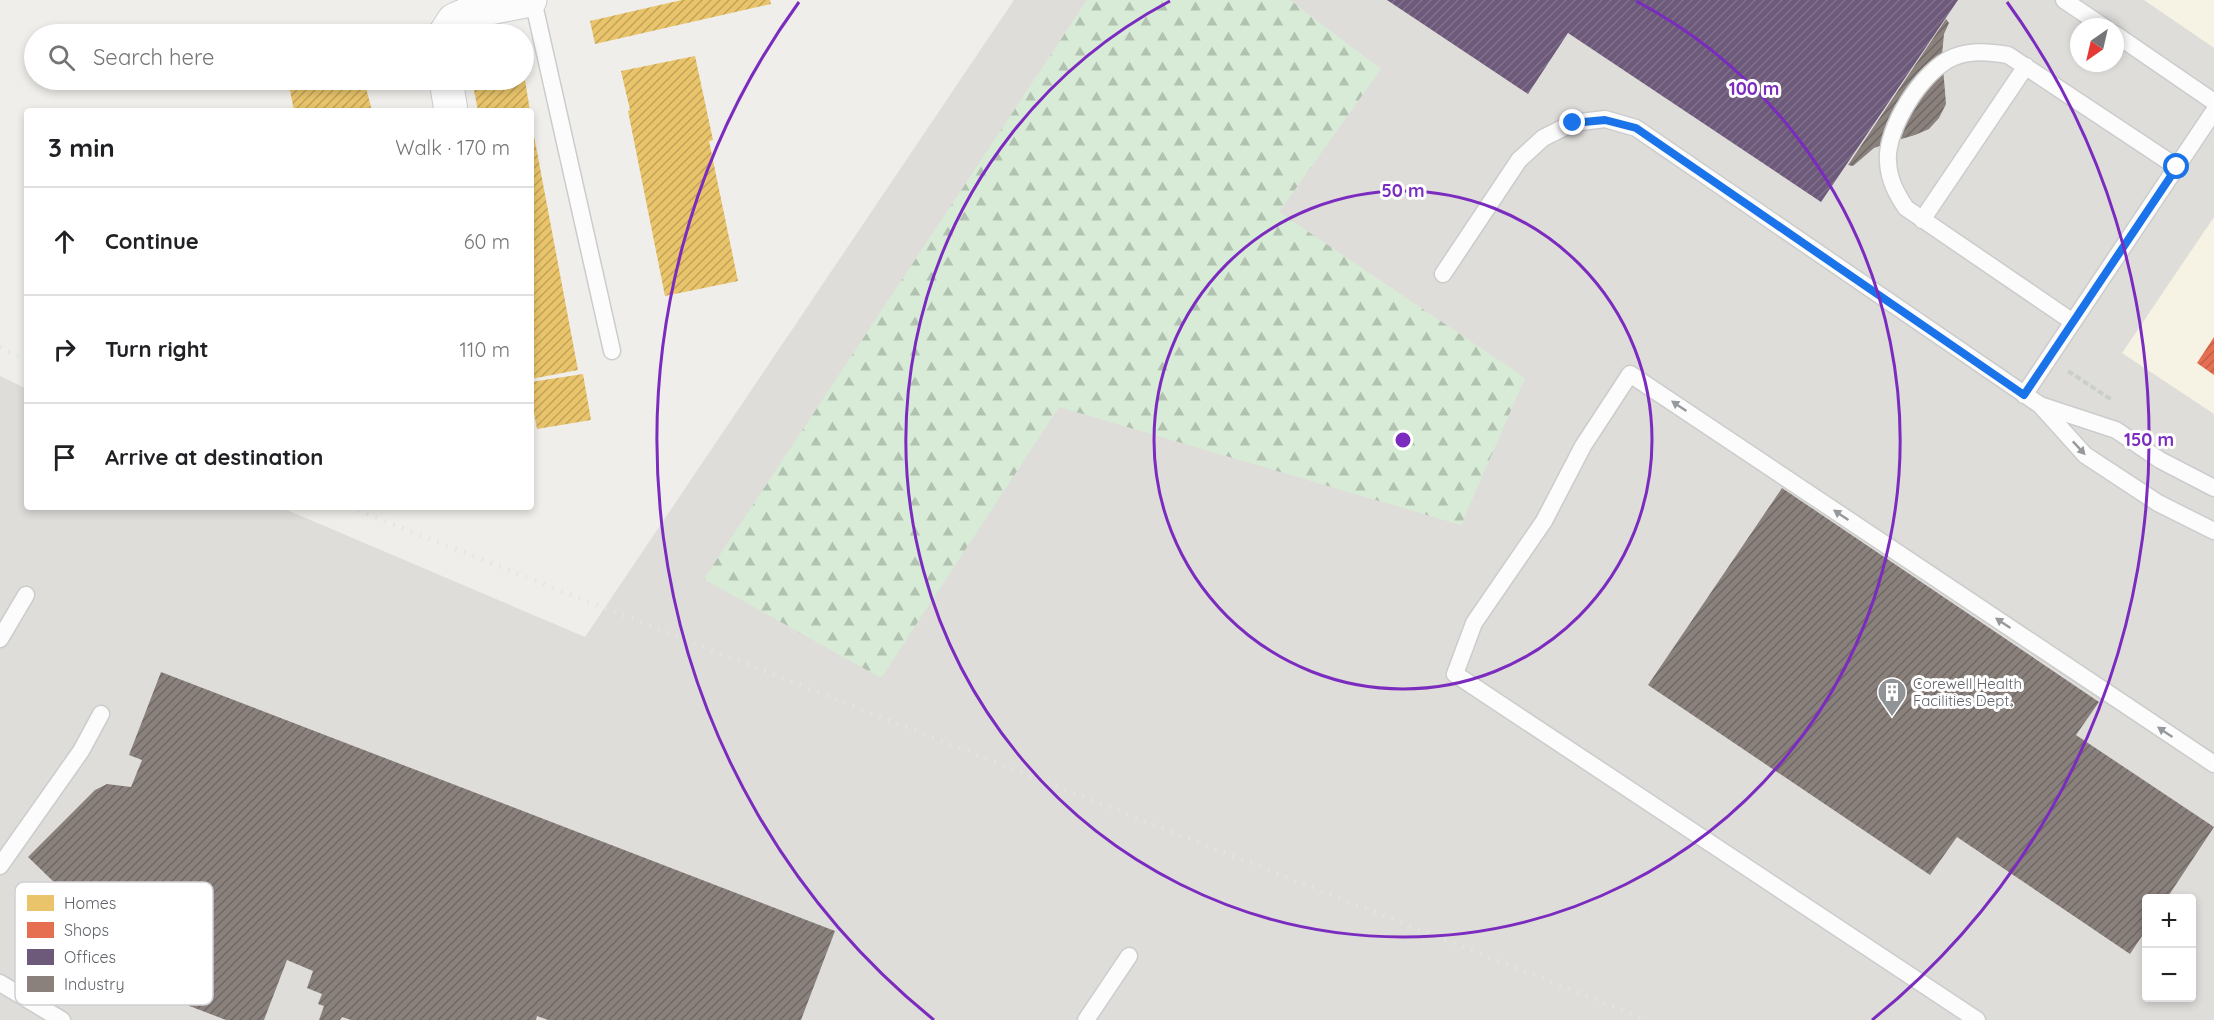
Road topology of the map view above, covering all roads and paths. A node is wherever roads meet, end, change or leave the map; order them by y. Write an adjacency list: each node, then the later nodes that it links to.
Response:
1 (532, 0): 4 (street); 15 (lane)
2 (2064, 0): 3 (lane)
3 (2091, 18)
4 (451, 24)
5 (2124, 40): 8 (lane)
6 (2026, 66): 11 (lane); 12 (lane); 12 (lane)
7 (448, 90): 9 (street)
8 (2214, 102)
9 (451, 108)
10 (2214, 111): 11 (lane)
11 (2177, 167): 14 (lane)
12 (1922, 219): 14 (lane)
13 (1443, 274): 16 (lane)
14 (2073, 322): 16 (lane)
15 (612, 351)
16 (2024, 395): 17 (lane)
17 (2040, 405): 18 (lane); 19 (lane, one-way to 19)
18 (2214, 488)
19 (2214, 531)
20 (26, 595): 21 (lane)
21 (0, 639)
22 (101, 714): 24 (lane)
23 (2214, 764): 31 (lane, one-way to 31)
24 (0, 866)
25 (1129, 956): 30 (lane)
26 (0, 983): 27 (lane)
27 (15, 992)
28 (37, 1005): 29 (lane)
29 (62, 1020)
30 (1086, 1020)
31 (1977, 1020)

